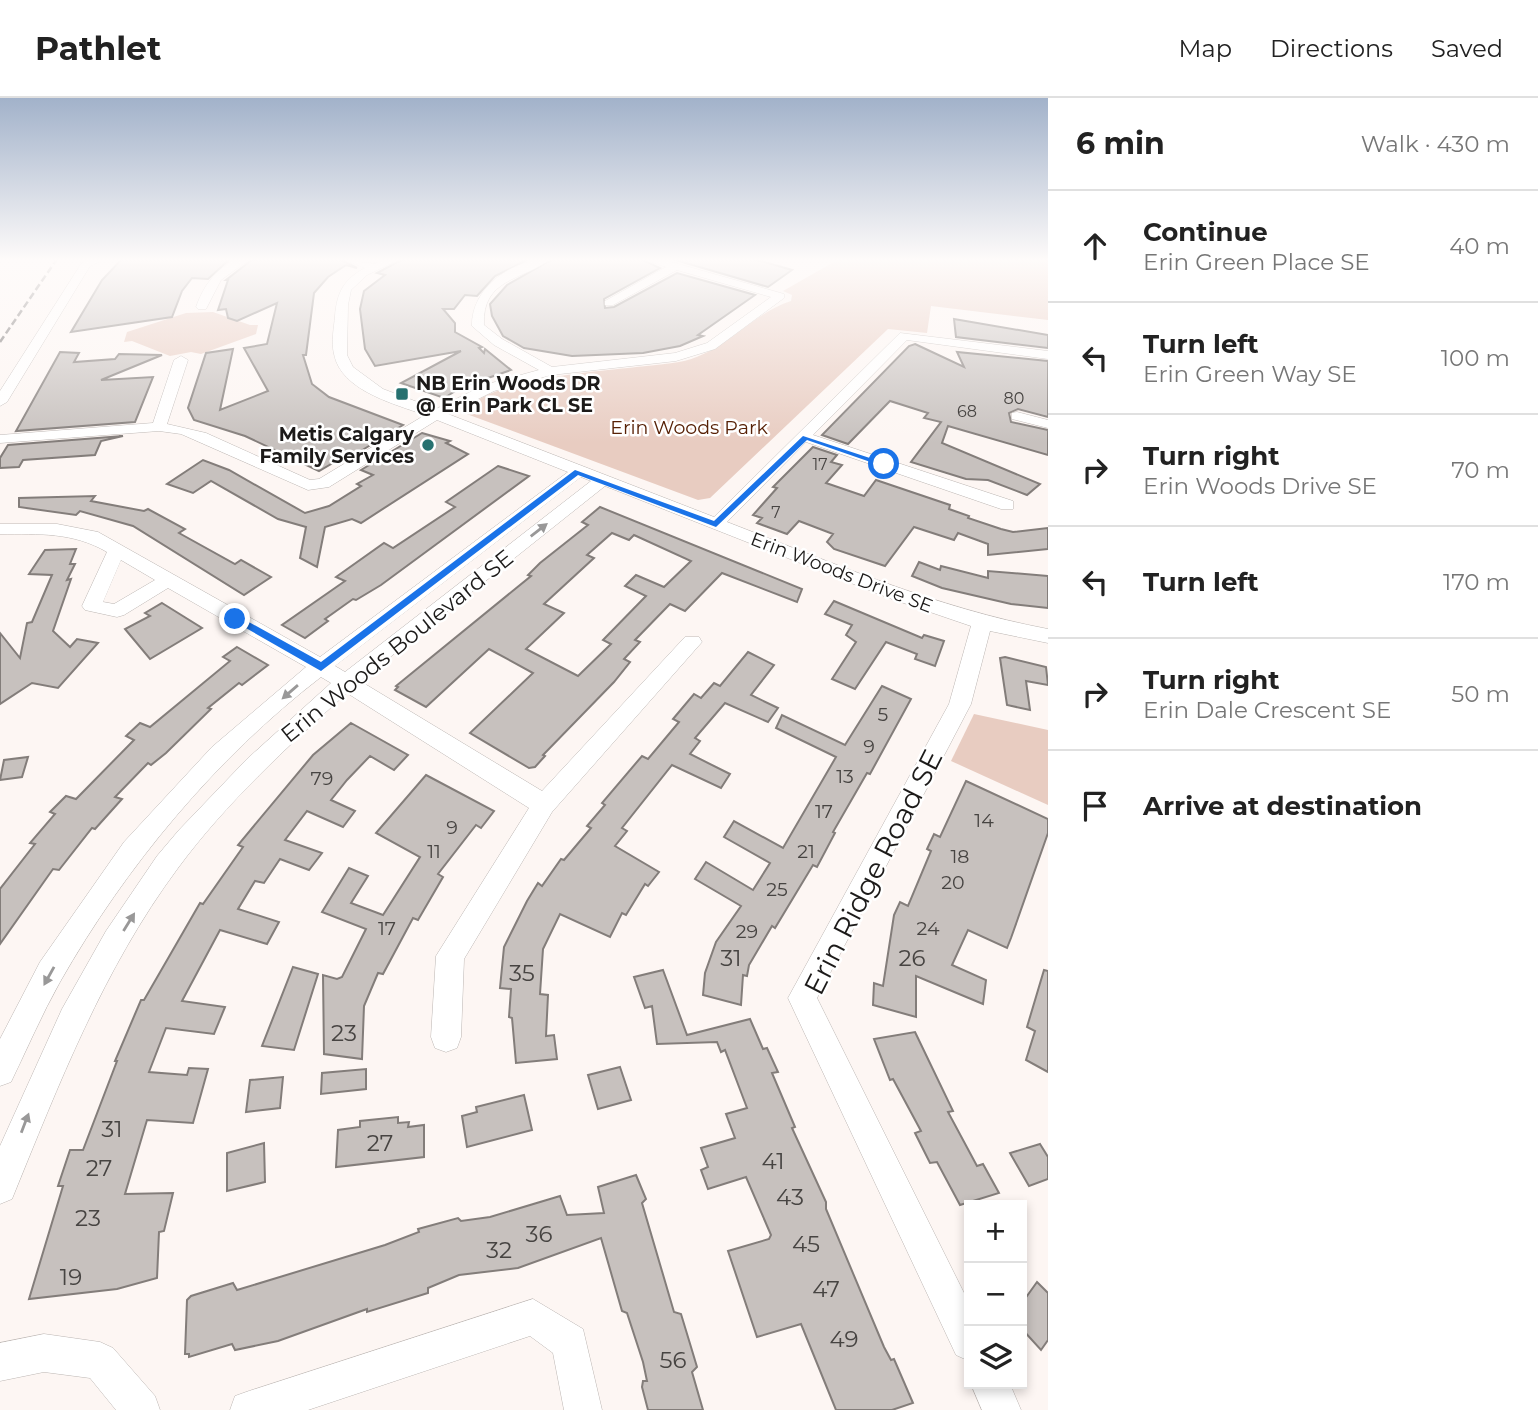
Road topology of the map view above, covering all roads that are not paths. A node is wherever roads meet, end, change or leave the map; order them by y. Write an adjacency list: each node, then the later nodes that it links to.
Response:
1 (51, 320): 8 (street)
2 (340, 320): 9 (street, Erin Woods Drive SE)
3 (477, 320): 7 (street)
4 (746, 320): 7 (street)
5 (1048, 355): 13 (street)
6 (181, 360): 12 (street)
7 (550, 371): 9 (street)
8 (0, 402)
9 (434, 416): 12 (street); 15 (street, Erin Woods Drive SE)
10 (1017, 416): 11 (street)
11 (1048, 424)
12 (159, 427): 14 (street)
13 (805, 437): 17 (street); 18 (street)
14 (0, 439)
15 (578, 472): 16 (street, Erin Woods Drive SE); 25 (street, Erin Woods Boulevard SE)
16 (601, 481): 18 (street, Erin Woods Drive SE); 26 (street, Erin Woods Boulevard SE, one-way to 16)
17 (1007, 506)
18 (716, 524): 22 (street, Erin Woods Drive SE)
19 (0, 529): 20 (street)
20 (117, 550): 21 (street); 21 (street)
21 (169, 579): 25 (street)
22 (982, 623): 23 (street, Erin Woods Drive SE); 31 (street, Erin Ridge Road SE)
23 (1048, 636)
24 (692, 642): 27 (street)
25 (321, 667): 26 (street); 29 (street, Erin Woods Boulevard SE, one-way to 29)
26 (345, 682): 27 (street); 30 (street, Erin Woods Boulevard SE, one-way to 26)
27 (544, 805): 28 (street)
28 (446, 1037)
29 (0, 1070)
30 (0, 1187)
31 (964, 1332)
32 (0, 1362): 34 (street)
33 (992, 1389): 37 (street)
34 (141, 1410)
35 (249, 1410): 36 (street)
36 (583, 1410)
37 (1002, 1410)

